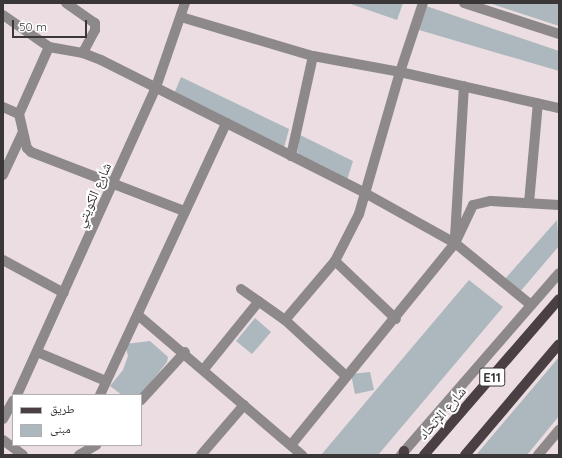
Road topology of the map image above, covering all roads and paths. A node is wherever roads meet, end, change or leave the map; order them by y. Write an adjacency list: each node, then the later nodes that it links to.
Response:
1 (66, 3): 9 (street)
2 (185, 3): 6 (street, شارع الكويتي)
3 (423, 3): 11 (street)
4 (464, 3): 7 (street)
5 (3, 14): 8 (street)
6 (181, 17): 10 (street); 13 (street, شارع الكويتي)
7 (559, 34)
8 (49, 47): 9 (street); 17 (street)
9 (84, 53): 13 (street)
10 (313, 56): 11 (street); 20 (street)
11 (400, 72): 12 (street); 23 (street)
12 (464, 86): 14 (street); 27 (street)
13 (156, 87): 18 (street); 22 (street, شارع الكويتي)
14 (538, 103): 16 (street); 24 (street)
15 (3, 107): 17 (street)
16 (559, 108)
17 (19, 114): 19 (street)
18 (226, 123): 20 (street); 26 (street)
19 (23, 132): 21 (street); 22 (street)
20 (291, 156): 23 (street)
21 (3, 174)
22 (113, 184): 26 (street); 32 (street, شارع الكويتي)
23 (365, 193): 27 (street); 29 (street)
24 (529, 203): 25 (street); 27 (street)
25 (559, 205)
26 (184, 211): 36 (street)
27 (455, 243): 35 (street); 37 (street)
28 (3, 260): 32 (street)
29 (335, 261): 37 (street); 38 (street)
30 (559, 273): 35 (street)
31 (241, 289): 34 (street)
32 (64, 293): 40 (street, شارع الكويتي)
33 (559, 299): 60 (main road, شارع الإتحاد / E11)
34 (259, 301): 38 (street); 42 (street)
35 (531, 305): 55 (street)
36 (138, 315): 41 (street); 44 (street)
37 (396, 319): 43 (street)
38 (285, 320): 43 (street)
39 (559, 344): 61 (main road, E11)
40 (37, 352): 44 (street); 45 (street, شارع الكويتي)
41 (185, 352): 42 (street); 47 (street)
42 (204, 369): 49 (street)
43 (346, 376): 53 (street)
44 (106, 380): 46 (street)
45 (16, 394)
46 (100, 394)
47 (142, 399)
48 (12, 403): 50 (street)
49 (244, 405): 53 (street); 58 (street)
50 (3, 420)
51 (559, 430): 62 (street)
52 (3, 440): 56 (street)
53 (291, 445): 59 (street)
54 (94, 446): 57 (street)
55 (403, 454)
56 (23, 455)
57 (78, 455)
58 (201, 455)
59 (302, 455)
60 (424, 455)
61 (465, 455)
62 (538, 455)

